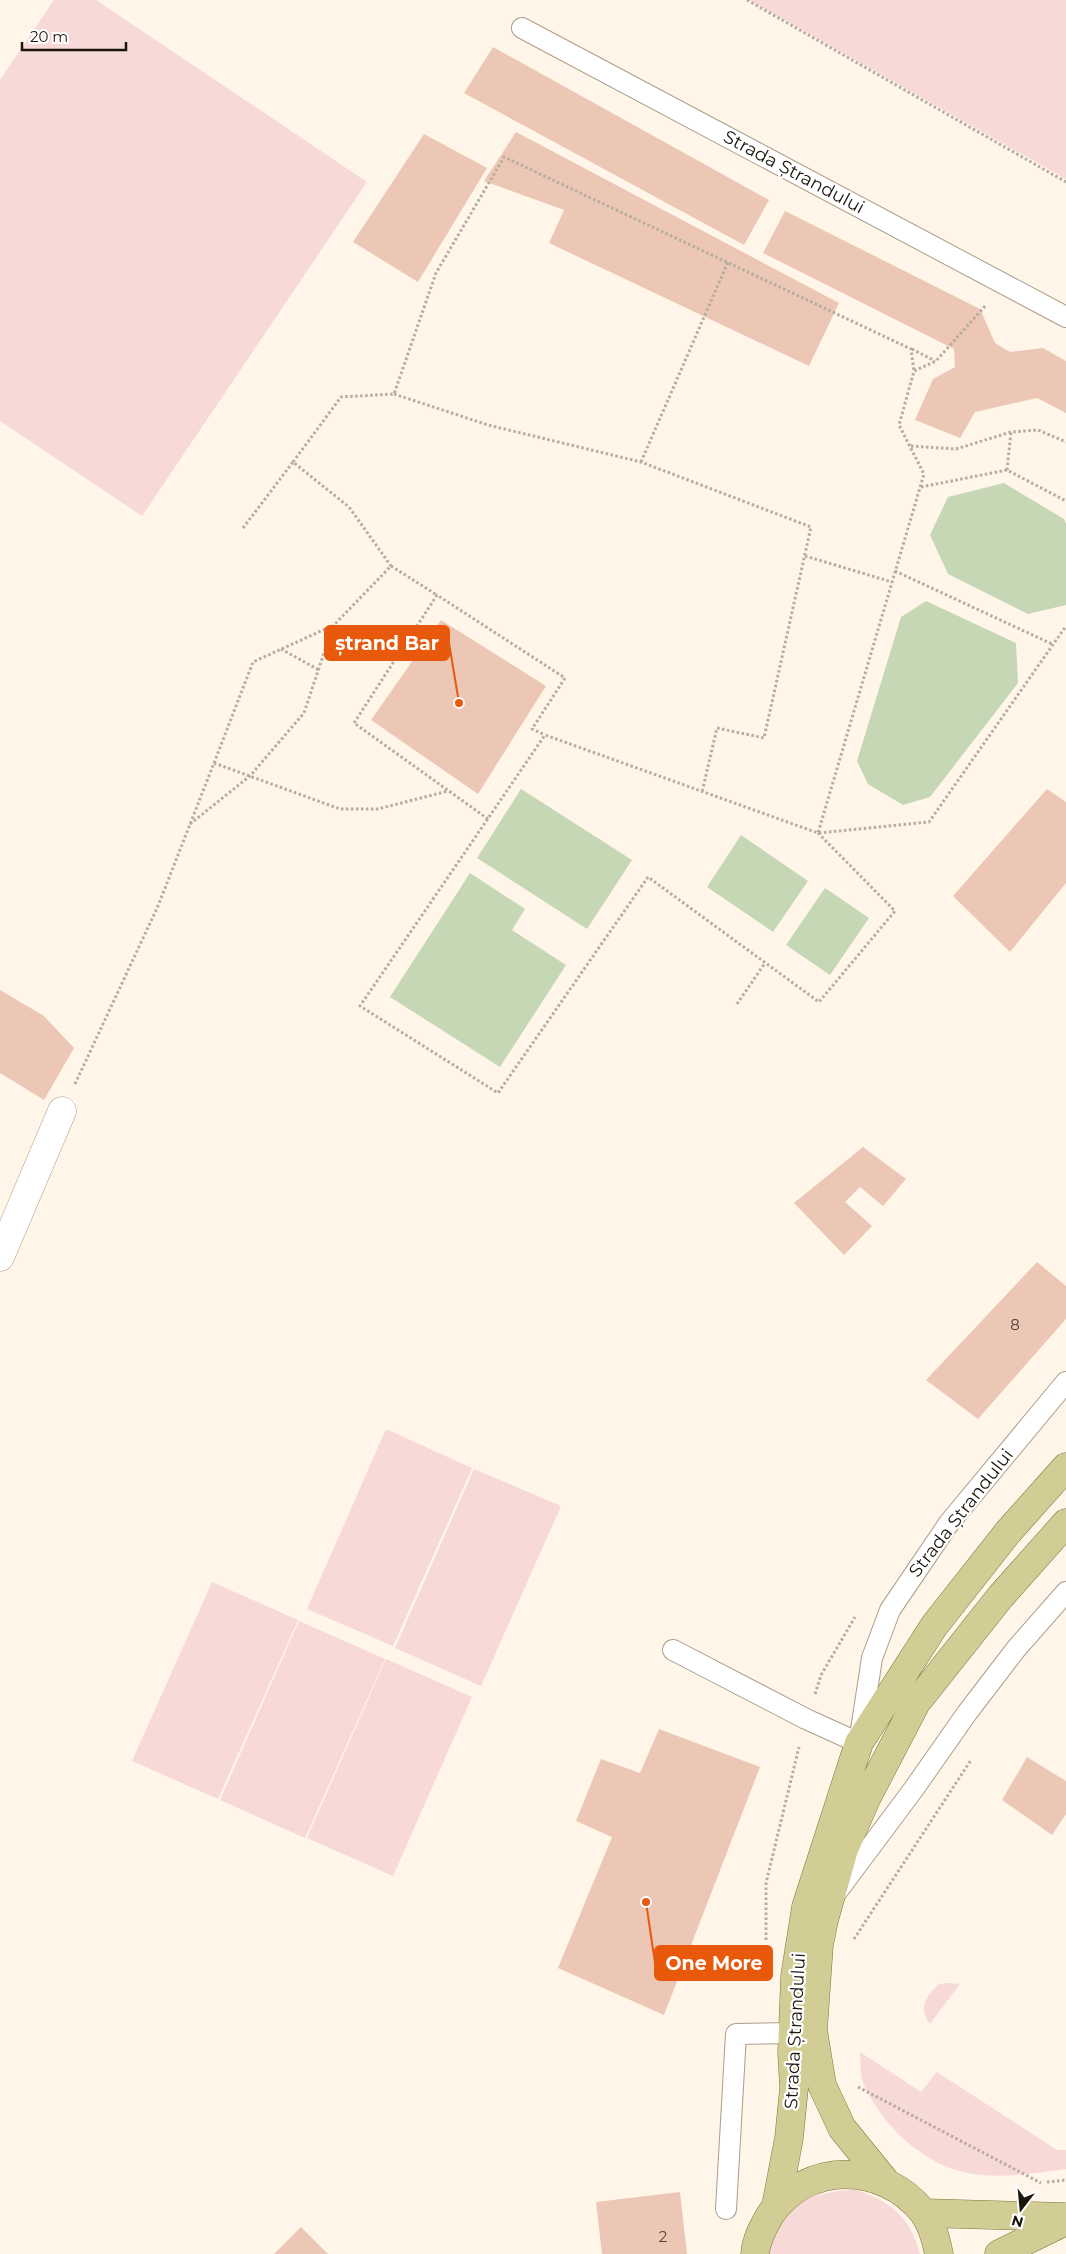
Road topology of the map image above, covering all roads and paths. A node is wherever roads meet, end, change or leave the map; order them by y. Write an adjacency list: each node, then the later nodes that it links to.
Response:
1 (747, 0): 3 (path)
2 (522, 28): 5 (lane, Strada Ștrandului)
3 (1066, 182)
4 (728, 262): 7 (path); 10 (path); 15 (path)
5 (1004, 284): 6 (lane, Strada Ștrandului); 8 (path)
6 (1066, 316)
7 (911, 349): 8 (path); 9 (path)
8 (936, 361): 9 (path)
9 (914, 371): 13 (path)
10 (394, 394): 14 (path); 15 (path)
11 (1011, 432): 12 (path); 13 (path); 16 (path)
12 (1066, 442)
13 (910, 446): 17 (path)
14 (293, 462): 19 (path); 21 (path)
15 (641, 462): 20 (path)
16 (1007, 470): 17 (path); 18 (path)
17 (920, 487): 22 (path)
18 (1066, 501)
19 (243, 528)
20 (804, 556): 23 (path); 34 (path)
21 (391, 566): 24 (path); 25 (path)
22 (895, 571): 23 (path); 27 (path)
23 (892, 582): 37 (path)
24 (437, 595): 30 (path); 33 (path)
25 (333, 626): 28 (path); 29 (path)
26 (1066, 626): 27 (path)
27 (1052, 644): 37 (path)
28 (281, 649): 29 (path); 31 (path)
29 (319, 670): 32 (path)
30 (545, 735): 34 (path); 35 (path)
31 (214, 763): 32 (path); 36 (path)
32 (250, 776): 33 (path); 36 (path)
33 (448, 791): 35 (path)
34 (702, 792): 37 (path)
35 (488, 819): 38 (path)
36 (190, 825): 40 (path)
37 (818, 833): 38 (path)
38 (765, 963): 39 (path)
39 (737, 1004)
40 (62, 1111): 41 (street)
41 (0, 1257)
42 (1066, 1382): 49 (lane, Strada Ștrandului)
43 (1066, 1467): 49 (main road, Strada Ștrandului)
44 (1066, 1523): 51 (main road, Strada Ștrandului)
45 (1066, 1592): 51 (lane, Strada Ștrandului)
46 (856, 1615): 48 (path)
47 (673, 1650): 48 (lane)
48 (806, 1719): 49 (lane); 53 (path)
49 (859, 1743): 54 (main road, Strada Ștrandului)
50 (973, 1757): 52 (path)
51 (830, 1900): 57 (main road, Strada Ștrandului)
52 (852, 1946)
53 (766, 1948)
54 (793, 2033): 58 (main road, Strada Ștrandului); 59 (lane)
55 (851, 2083): 56 (path)
56 (1066, 2180)
57 (885, 2182): 58 (main road); 60 (main road)
58 (776, 2206): 63 (main road)
59 (726, 2209)
60 (924, 2213): 61 (main road); 64 (main road)
61 (1066, 2216)
62 (1066, 2221): 65 (main road)
63 (755, 2254)
64 (939, 2254)
65 (999, 2254)

